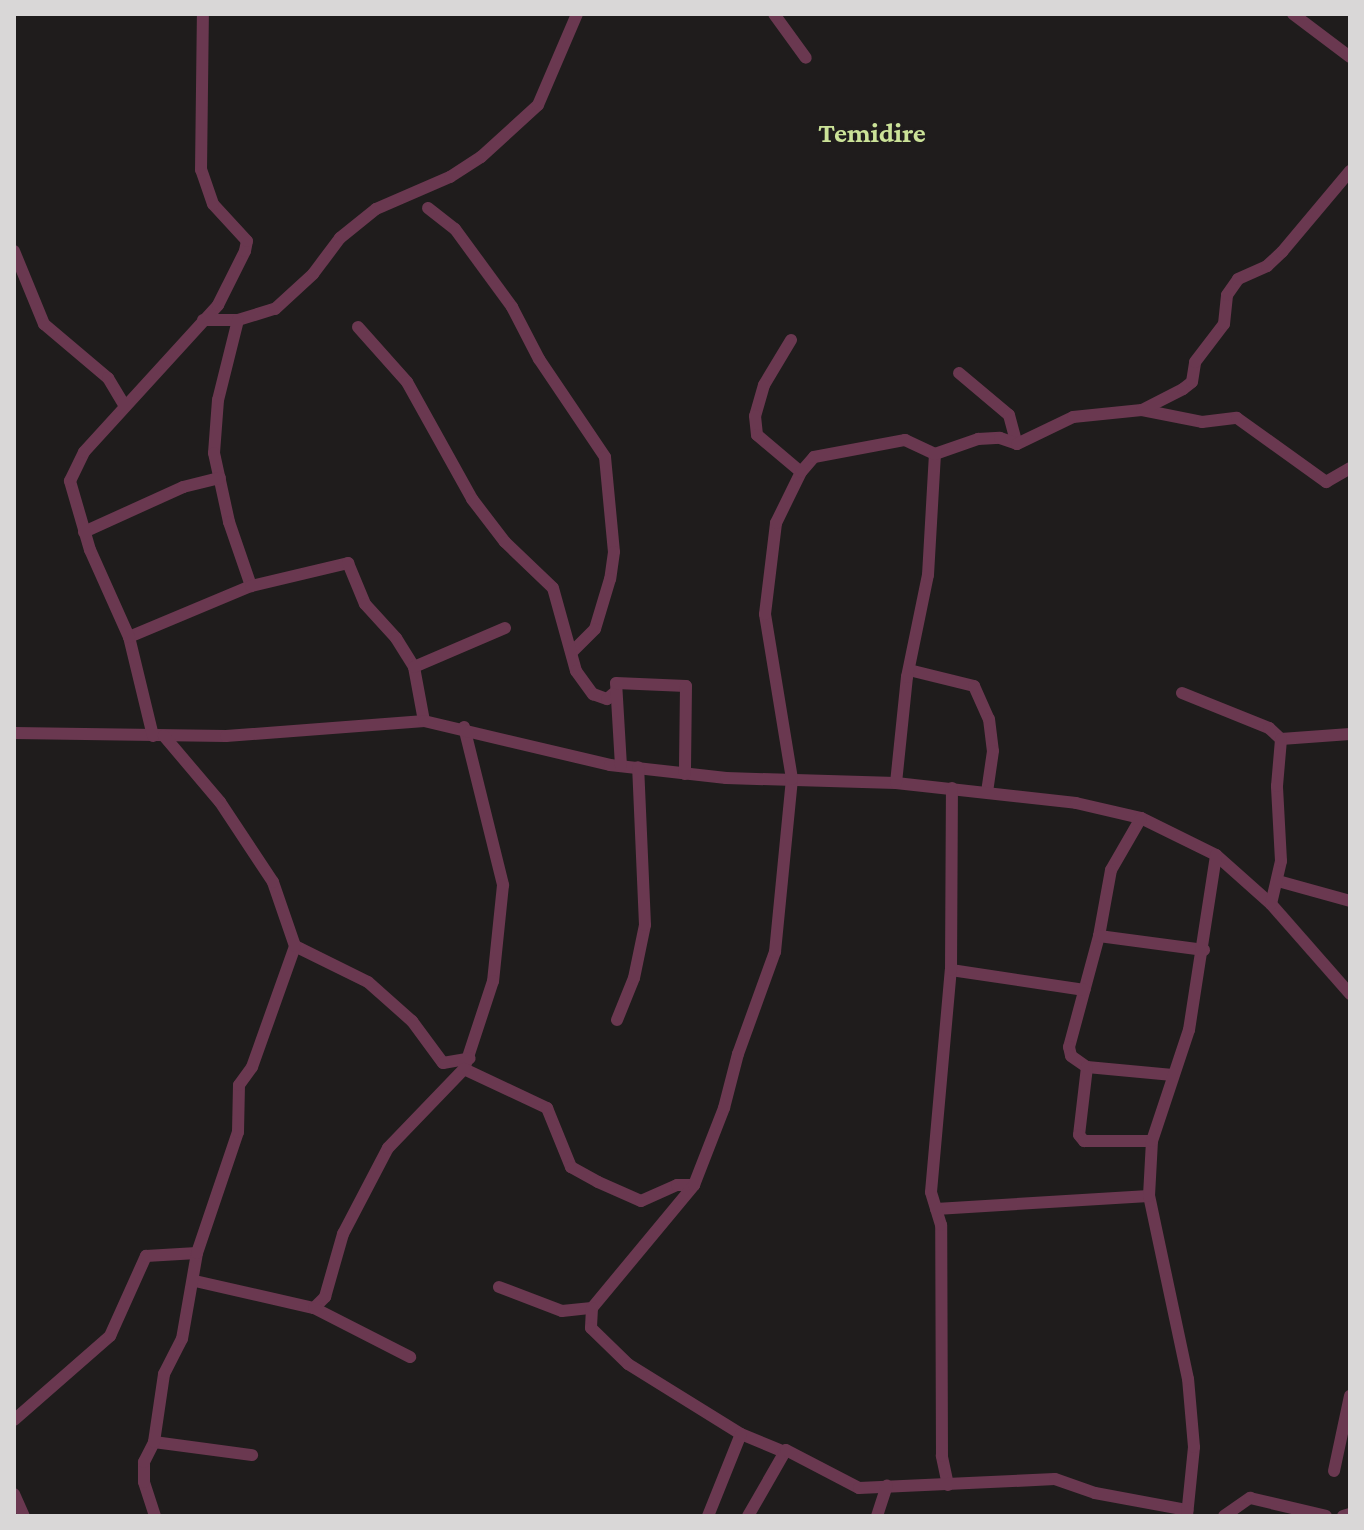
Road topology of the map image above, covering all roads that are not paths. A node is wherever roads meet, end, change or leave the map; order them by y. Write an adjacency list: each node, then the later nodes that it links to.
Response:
1 (203, 14): 10 (street)
2 (577, 14): 11 (street)
3 (774, 14): 6 (street)
4 (1293, 14): 5 (street)
5 (1350, 57)
6 (806, 58)
7 (1350, 171): 16 (street)
8 (428, 208): 26 (street)
9 (14, 251): 15 (street)
10 (203, 320): 11 (street); 15 (street)
11 (238, 320): 21 (street)
12 (358, 327): 26 (street)
13 (791, 340): 20 (street)
14 (959, 373): 17 (street)
15 (124, 405): 22 (street)
16 (1142, 410): 17 (street); 19 (street)
17 (1017, 444): 18 (street)
18 (935, 454): 20 (street); 28 (street)
19 (1350, 468)
20 (801, 472): 40 (street)
21 (220, 478): 22 (street); 23 (street)
22 (84, 532): 25 (street)
23 (251, 586): 25 (street); 27 (street)
24 (505, 628): 27 (street)
25 (129, 637): 35 (street)
26 (572, 652): 30 (street)
27 (414, 667): 31 (street)
28 (909, 670): 41 (street); 43 (street)
29 (1182, 693): 36 (street)
30 (613, 694): 37 (street); 39 (street)
31 (424, 721): 32 (street); 35 (street)
32 (464, 727): 37 (street); 56 (street)
33 (14, 733): 35 (street)
34 (1350, 734): 36 (street)
35 (158, 736): 50 (street)
36 (1281, 739): 46 (street)
37 (621, 766): 38 (street)
38 (638, 767): 39 (street); 55 (street)
39 (685, 774): 40 (street)
40 (792, 779): 41 (street); 60 (street)
41 (896, 783): 42 (street)
42 (952, 788): 43 (street); 52 (street)
43 (987, 792): 44 (street)
44 (1141, 818): 45 (street); 49 (street)
45 (1216, 855): 48 (street); 51 (street)
46 (1278, 881): 47 (street); 48 (street)
47 (1350, 901)
48 (1271, 904): 54 (street)
49 (1099, 936): 51 (street); 53 (street)
50 (295, 946): 56 (street); 63 (street)
51 (1204, 950): 58 (street)
52 (951, 970): 53 (street); 62 (street)
53 (1085, 990): 57 (street)
54 (1350, 994)
55 (617, 1020)
56 (467, 1064): 60 (street); 66 (street)
57 (1087, 1067): 58 (street); 59 (street)
58 (1173, 1075): 59 (street)
59 (1152, 1141): 61 (street)
60 (694, 1185): 67 (street)
61 (1149, 1196): 62 (street); 79 (street)
62 (936, 1209): 76 (street)
63 (197, 1253): 64 (street); 70 (street)
64 (195, 1281): 66 (street); 72 (street)
65 (499, 1287): 67 (street)
66 (314, 1308): 68 (street)
67 (592, 1308): 71 (street)
68 (410, 1357)
69 (1350, 1396): 75 (street)
70 (14, 1420)
71 (741, 1434): 73 (street); 83 (street)
72 (154, 1442): 74 (street); 82 (street)
73 (782, 1451): 77 (street); 84 (street)
74 (252, 1455)
75 (1334, 1471)
76 (948, 1485): 77 (street); 79 (street)
77 (887, 1486): 85 (street)
78 (14, 1494): 81 (street)
79 (1187, 1513)
80 (1350, 1514): 88 (street)
81 (24, 1516)
82 (154, 1516)
83 (708, 1516)
84 (748, 1516)
85 (877, 1516)
86 (1224, 1516): 87 (street)
87 (1326, 1516)
88 (1343, 1516)

